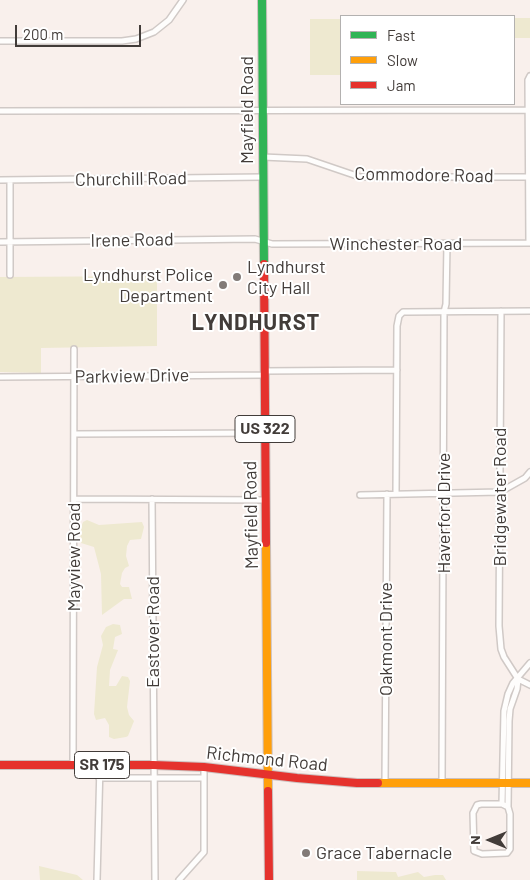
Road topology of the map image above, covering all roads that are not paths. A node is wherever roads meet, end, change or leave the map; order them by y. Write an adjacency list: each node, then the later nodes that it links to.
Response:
1 (182, 0): 3 (street)
2 (262, 0): 5 (main road, Mayfield Road / US 322)
3 (0, 42)
4 (530, 76): 6 (street)
5 (262, 110): 6 (street); 7 (street); 8 (main road, Mayfield Road / US 322)
6 (528, 110): 10 (street)
7 (0, 111)
8 (263, 157): 9 (main road, Mayfield Road / US 322); 10 (street, Commodore Road)
9 (263, 177): 12 (street, Churchill Road); 13 (main road, Mayfield Road / US 322)
10 (528, 177): 17 (street)
11 (0, 180): 12 (street, Churchill Road)
12 (10, 180): 15 (street)
13 (263, 241): 15 (street, Irene Road); 16 (street, Winchester Road); 24 (main road, Mayfield Road / US 322)
14 (0, 242): 15 (street, Irene Road)
15 (10, 242): 18 (street)
16 (447, 243): 17 (street, Winchester Road); 21 (street, Haverford Drive)
17 (529, 243)
18 (10, 275)
19 (501, 311): 20 (street); 21 (street); 30 (street, Bridgewater Road)
20 (530, 311)
21 (444, 312): 23 (street); 33 (street, Haverford Drive)
22 (74, 348): 26 (street, Mayview Road)
23 (397, 370): 24 (street, Parkview Drive); 32 (street)
24 (264, 373): 26 (street, Parkview Drive); 27 (main road, Mayfield Road / US 322)
25 (0, 377): 26 (street, Parkview Drive)
26 (74, 377): 28 (street, Mayview Road)
27 (265, 433): 28 (street); 37 (main road, Mayfield Road / US 322)
28 (74, 434): 35 (street, Mayview Road)
29 (530, 472): 30 (street)
30 (500, 492): 33 (street); 39 (street, Bridgewater Road)
31 (387, 494): 32 (street); 34 (street); 50 (street, Oakmont Drive)
32 (396, 494): 33 (street)
33 (444, 494): 51 (street, Haverford Drive)
34 (360, 495)
35 (74, 499): 36 (street); 42 (street, Mayview Road)
36 (152, 500): 37 (street); 44 (street, Eastover Road)
37 (266, 500): 46 (main road, Mayfield Road / US 322)
38 (530, 663): 39 (street)
39 (518, 678): 40 (street); 52 (street)
40 (530, 685)
41 (0, 765): 42 (main road, Richmond Road / SR 175)
42 (73, 765): 43 (main road, Richmond Road / SR 175)
43 (100, 765): 44 (main road, Richmond Road / SR 175); 48 (street)
44 (153, 765): 45 (main road, Richmond Road / SR 175); 47 (street, Eastover Road)
45 (204, 767): 46 (main road, Richmond Road / SR 175); 49 (street)
46 (268, 774): 50 (main road, Richmond Road / SR 175); 59 (main road, Mayfield Road / US 322)
47 (155, 777): 48 (street); 49 (street); 57 (street, Eastover Road)
48 (99, 778): 56 (street)
49 (204, 778): 58 (street)
50 (384, 783): 51 (main road, Richmond Road / SR 175)
51 (442, 783): 52 (main road, Richmond Road / SR 175)
52 (505, 783): 53 (main road, Richmond Road / SR 175); 54 (street); 55 (street)
53 (530, 783)
54 (502, 804): 55 (street); 55 (street)
55 (508, 808)
56 (97, 880)
57 (155, 880)
58 (179, 880)
59 (269, 880)

